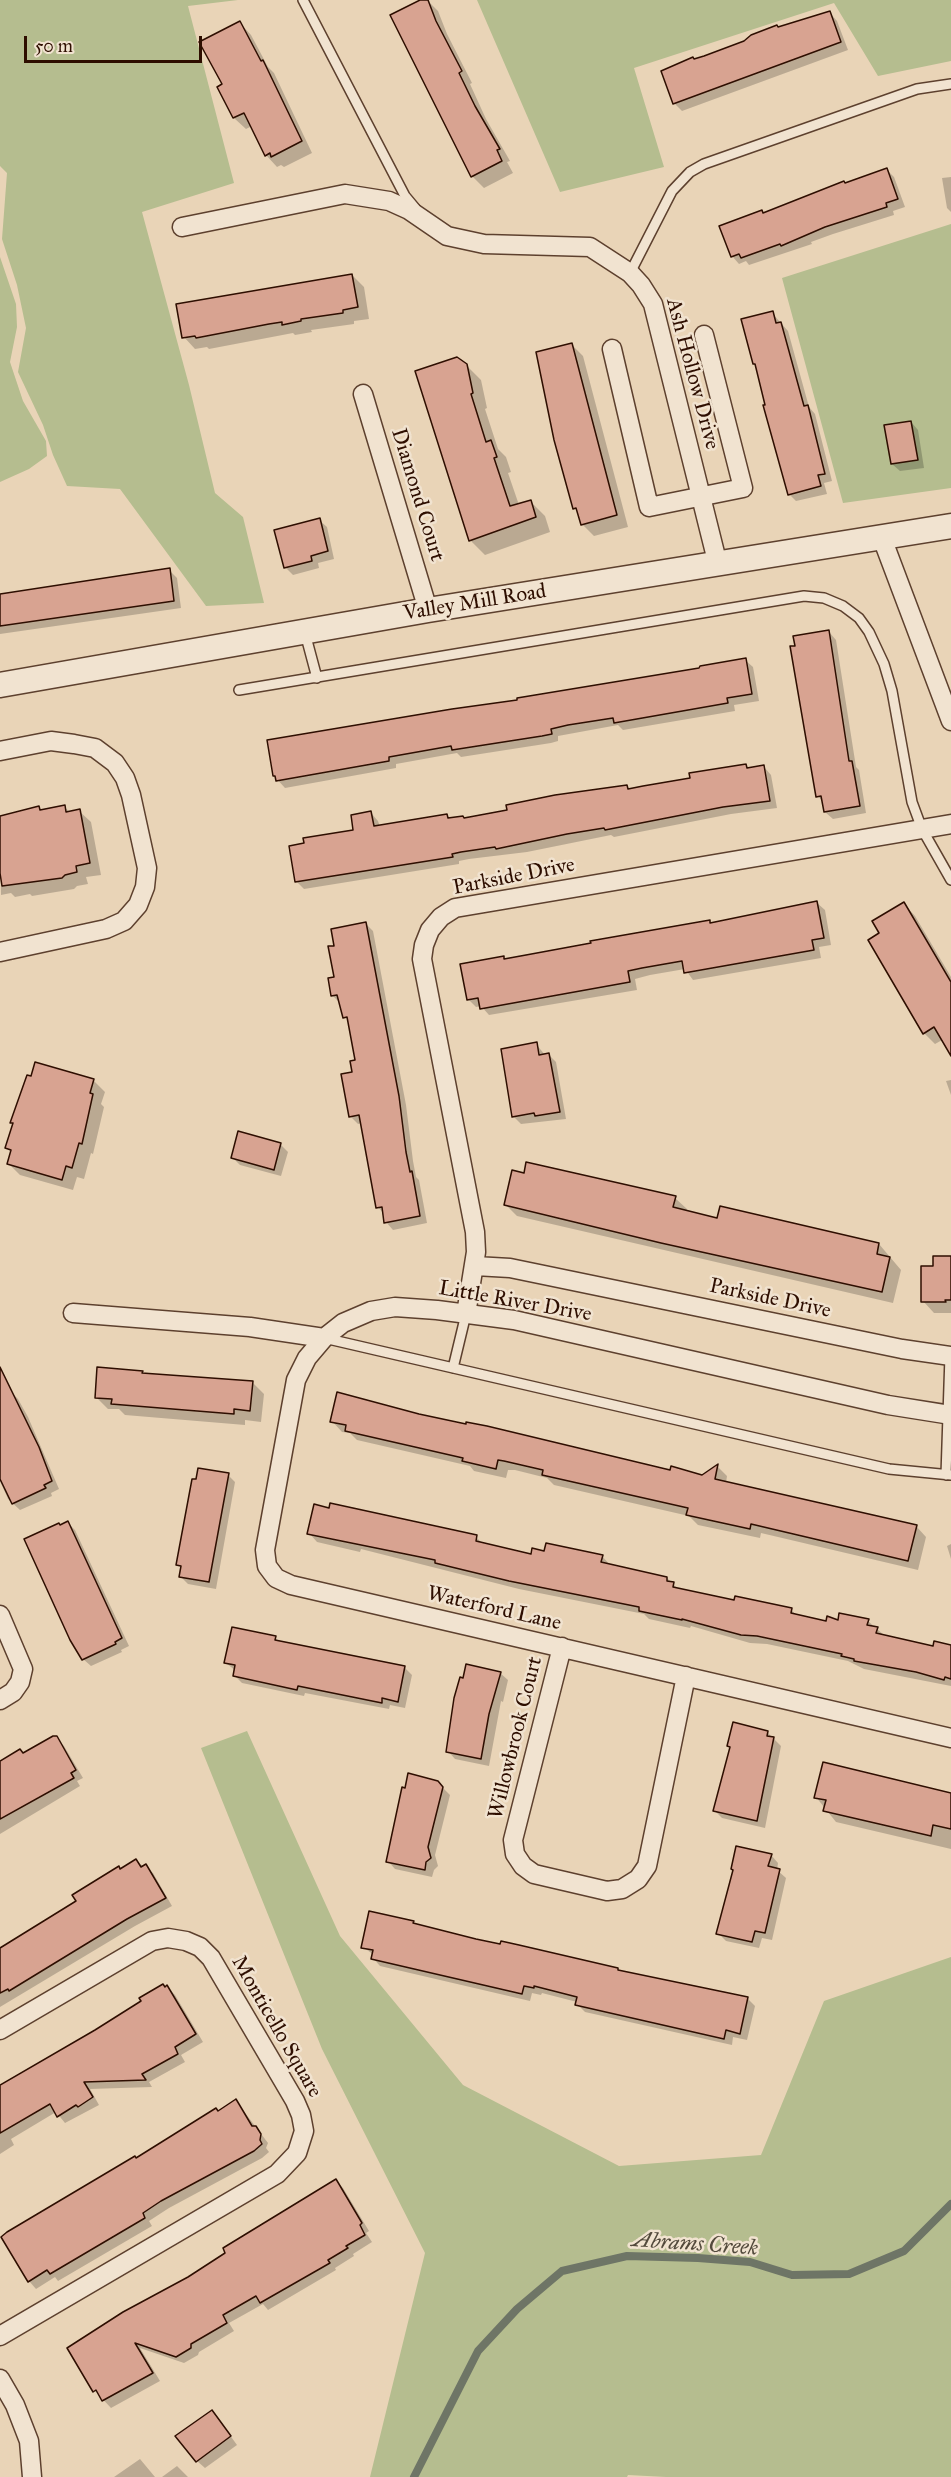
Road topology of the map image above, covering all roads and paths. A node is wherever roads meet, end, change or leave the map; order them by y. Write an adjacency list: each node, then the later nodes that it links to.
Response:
1 (303, 0): 3 (lane)
2 (951, 84): 5 (lane)
3 (424, 219): 4 (street, Ash Hollow Drive); 5 (street, Ash Hollow Drive)
4 (182, 227)
5 (630, 273): 9 (street, Ash Hollow Drive)
6 (705, 335): 9 (street)
7 (612, 349): 9 (street)
8 (363, 394): 13 (street, Diamond Court)
9 (702, 497): 12 (street, Ash Hollow Drive)
10 (951, 526): 11 (street, Valley Mill Road)
11 (882, 538): 12 (street, Valley Mill Road); 18 (street)
12 (718, 565): 13 (street, Valley Mill Road)
13 (428, 610): 14 (street, Valley Mill Road)
14 (304, 631): 15 (lane); 16 (street, Valley Mill Road)
15 (317, 678): 17 (lane); 21 (lane)
16 (0, 685)
17 (239, 690)
18 (951, 721)
19 (0, 751): 23 (street)
20 (951, 824): 21 (street, Parkside Drive)
21 (922, 829): 22 (lane); 24 (street, Parkside Drive)
22 (951, 880)
23 (0, 952)
24 (475, 1266): 26 (street, Parkside Drive); 28 (street, Parkside Drive)
25 (73, 1313): 27 (street)
26 (466, 1314): 27 (street, Little River Drive); 29 (lane); 30 (street, Little River Drive)
27 (324, 1338): 29 (lane); 33 (street, Waterford Lane)
28 (951, 1356): 30 (lane)
29 (453, 1368): 31 (lane)
30 (949, 1415): 31 (lane)
31 (949, 1475)
32 (0, 1616): 35 (street)
33 (562, 1647): 34 (street, Waterford Lane); 34 (street, Willowbrook Court)
34 (686, 1676): 36 (street, Waterford Lane)
35 (0, 1700)
36 (951, 1738)
37 (0, 2030): 38 (street, Monticello Square)
38 (0, 2336)
39 (0, 2379): 40 (street)
40 (32, 2477)

